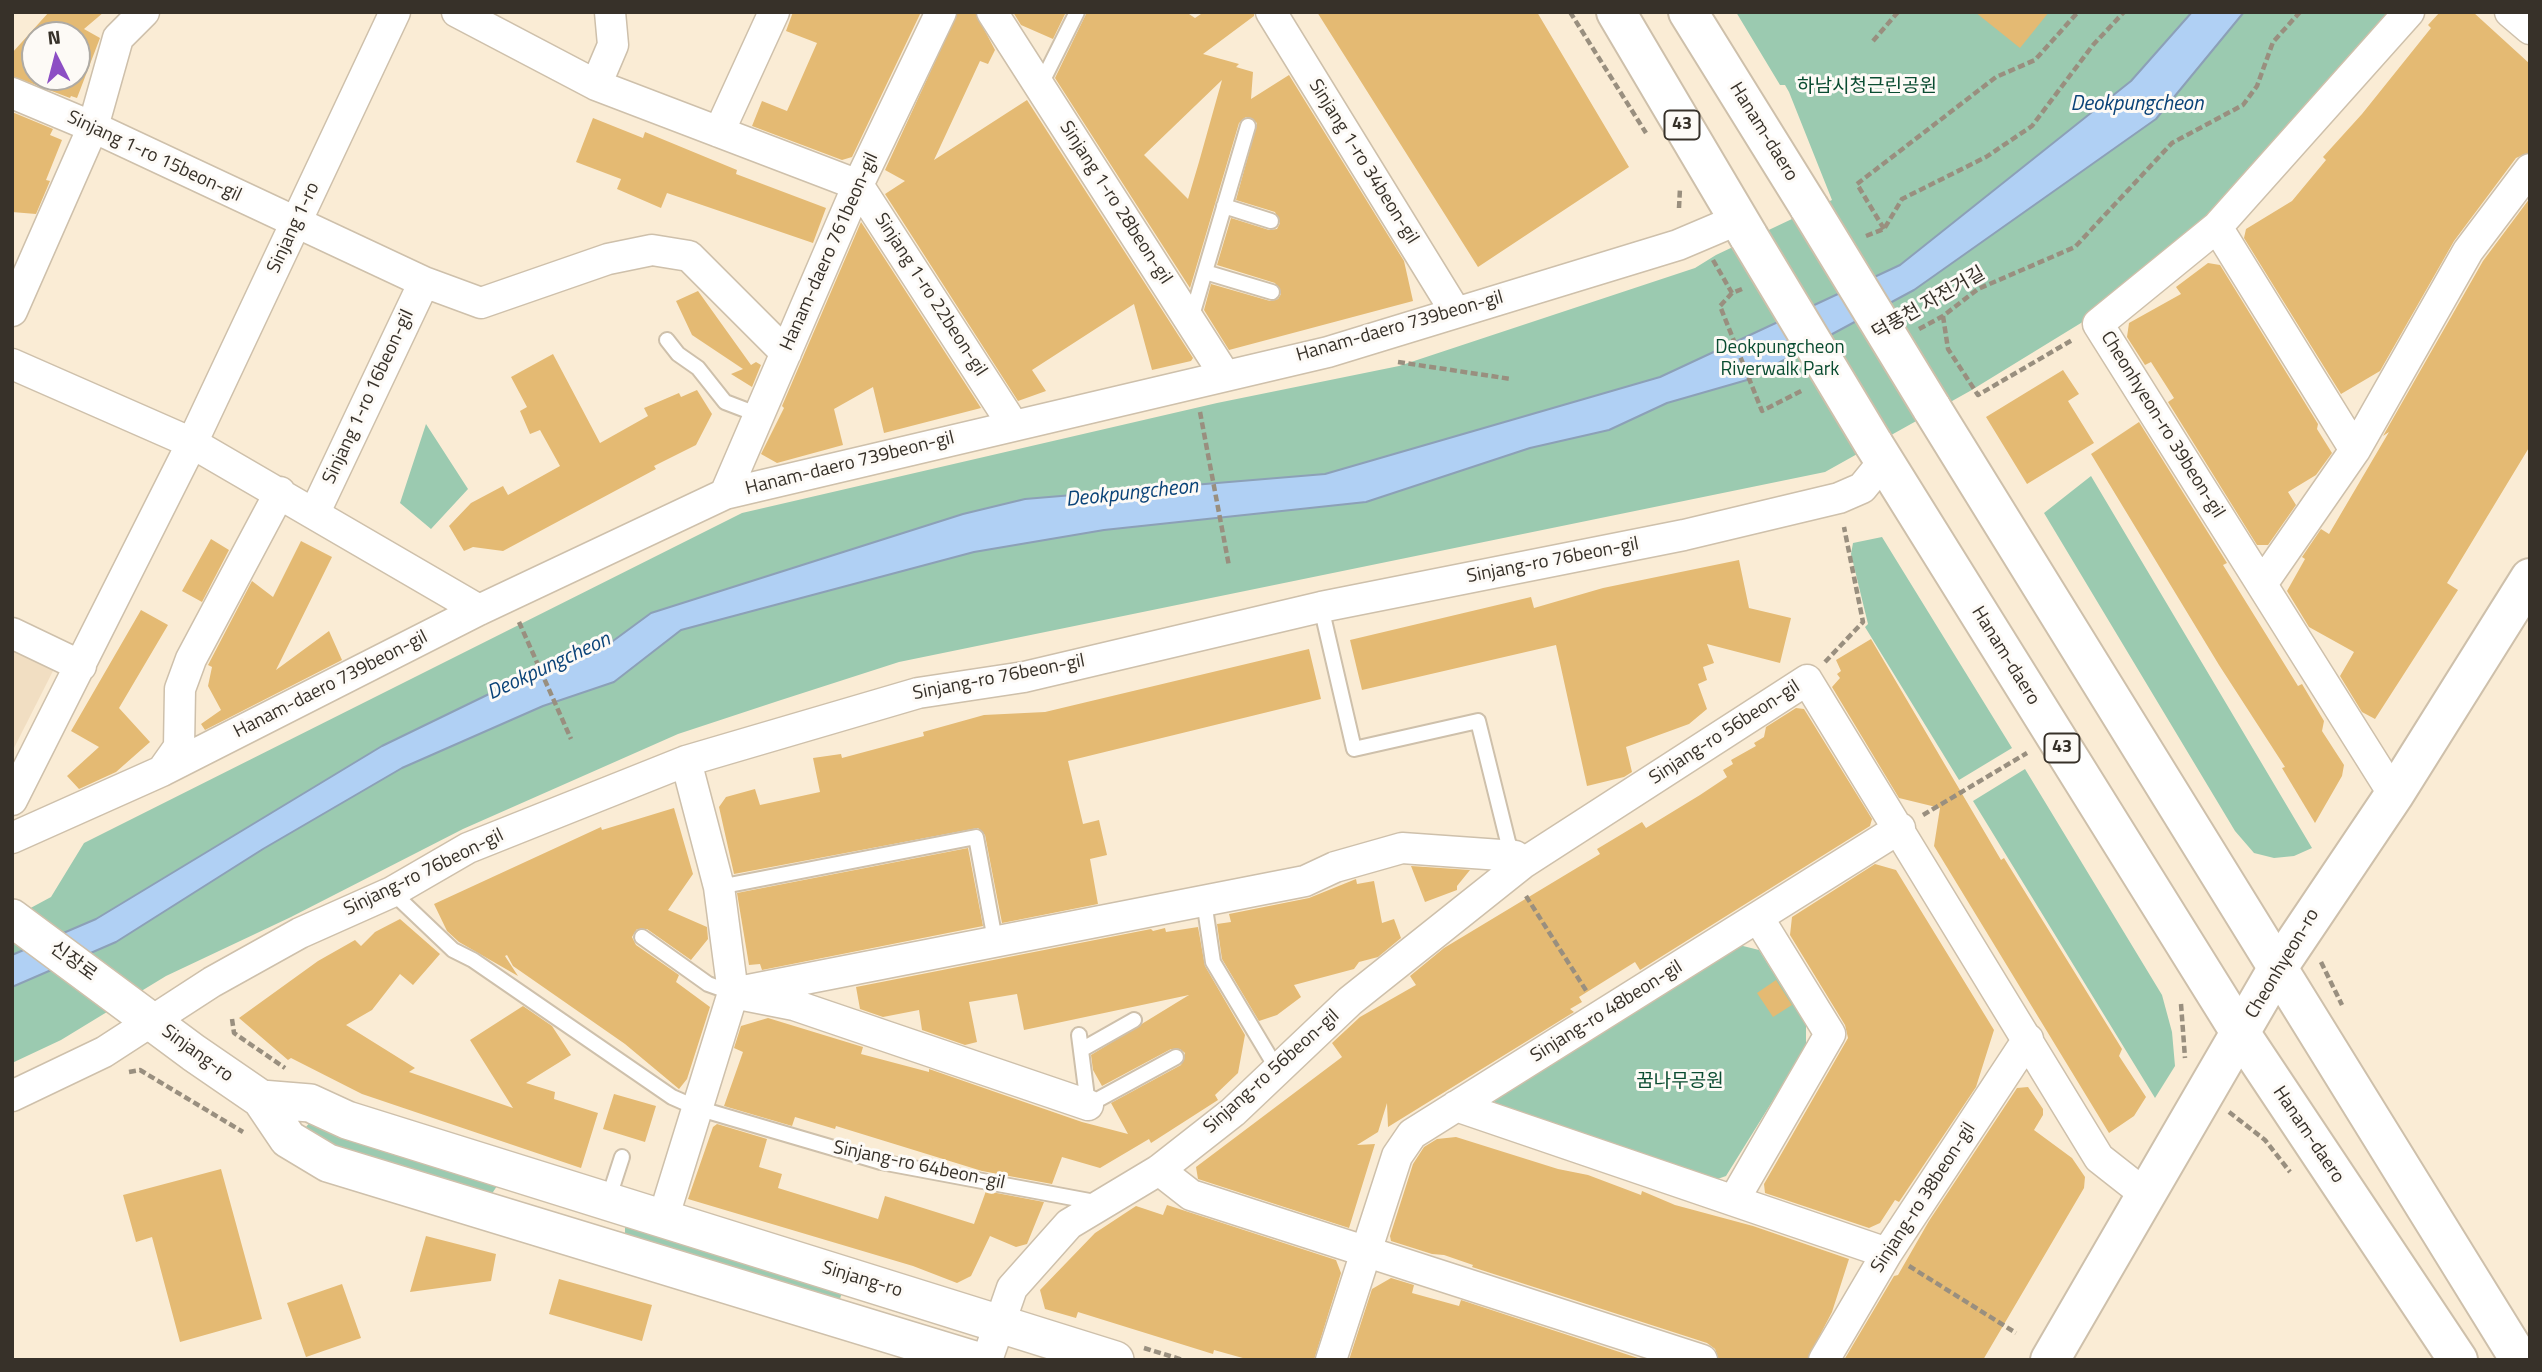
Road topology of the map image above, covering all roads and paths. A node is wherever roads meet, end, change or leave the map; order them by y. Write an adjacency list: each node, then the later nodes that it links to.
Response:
1 (144, 12): 25 (street)
2 (395, 12): 34 (street, Sinjang 1-ro)
3 (457, 12): 21 (street)
4 (610, 12): 21 (street)
5 (774, 12): 26 (street)
6 (941, 12): 30 (street, Hanam-daero 761beon-gil)
7 (992, 12): 22 (street, Sinjang 1-ro 28beon-gil)
8 (1077, 12): 22 (lane)
9 (1271, 12): 46 (street, Sinjang 1-ro 34beon-gil)
10 (1570, 12): 27 (path)
11 (1616, 12): 36 (main road, Hanam-daero / 43)
12 (1688, 12): 93 (main road, Hanam-daero, bridge)
13 (1898, 12): 20 (path)
14 (2078, 12): 37 (path)
15 (2124, 12): 37 (path)
16 (2300, 12): 47 (path, 덕풍천 자전거길)
17 (2409, 12): 35 (street, Cheonhyeon-ro 39beon-gil)
18 (2510, 12): 19 (street)
19 (2530, 29)
20 (1873, 41)
21 (596, 85): 26 (street)
22 (1040, 86): 48 (street, Sinjang 1-ro 28beon-gil)
23 (12, 93): 25 (street, Sinjang 1-ro 15beon-gil)
24 (1248, 126): 31 (lane, Sinjang 1-ro 28beon-gil)
25 (93, 127): 34 (street, Sinjang 1-ro 15beon-gil); 45 (street)
26 (719, 132): 30 (street)
27 (1647, 135)
28 (2530, 169): 62 (street)
29 (1674, 178): 32 (path)
30 (858, 185): 52 (street, Hanam-daero 761beon-gil); 60 (street, Sinjang 1-ro 22beon-gil)
31 (1224, 206): 33 (lane); 40 (lane, Sinjang 1-ro 28beon-gil)
32 (1679, 208)
33 (1271, 221)
34 (295, 224): 41 (street); 61 (street, Sinjang 1-ro)
35 (2217, 227): 49 (street, Cheonhyeon-ro 39beon-gil); 62 (street)
36 (1743, 228): 46 (street, Hanam-daero 739beon-gil); 63 (main road, Hanam-daero / 43, bridge)
37 (1884, 229): 38 (path)
38 (1859, 239)
39 (1707, 250): 44 (path)
40 (1205, 272): 43 (lane, Sinjang 1-ro 28beon-gil); 48 (lane, Sinjang 1-ro 28beon-gil)
41 (424, 282): 52 (street); 67 (street, Sinjang 1-ro 16beon-gil)
42 (1745, 287): 44 (path)
43 (1272, 292)
44 (1732, 293): 57 (path)
45 (12, 311)
46 (1455, 311): 55 (street, Hanam-daero 739beon-gil)
47 (1943, 316): 49 (path); 50 (path, 덕풍천 자전거길)
48 (1190, 320): 55 (street, Sinjang 1-ro 28beon-gil)
49 (2098, 324): 70 (street, Cheonhyeon-ro 39beon-gil)
50 (1907, 335)
51 (667, 340): 59 (lane)
52 (786, 353): 59 (street, Hanam-daero 761beon-gil)
53 (1394, 362): 56 (path)
54 (12, 364): 61 (street)
55 (1224, 374): 60 (street, Hanam-daero 739beon-gil)
56 (1511, 379)
57 (1810, 386)
58 (1198, 402): 68 (path)
59 (759, 415): 65 (street, Hanam-daero 761beon-gil)
60 (1013, 425): 65 (street, Hanam-daero 739beon-gil)
61 (192, 443): 64 (street); 75 (street, Sinjang 1-ro)
62 (2355, 450): 70 (street)
63 (1878, 452): 66 (street, Sinjang-ro 76beon-gil); 98 (main road, Hanam-daero / 43)
64 (280, 492): 67 (street); 80 (street)
65 (725, 494): 72 (street, Hanam-daero 739beon-gil)
66 (1839, 498): 71 (street, Sinjang-ro 76beon-gil); 76 (path)
67 (314, 512): 72 (street)
68 (1229, 566)
69 (2530, 578): 81 (main road, Cheonhyeon-ro)
70 (2262, 584): 81 (street, Cheonhyeon-ro 39beon-gil)
71 (1321, 607): 79 (street, Sinjang-ro 76beon-gil); 85 (lane)
72 (480, 610): 80 (street, Hanam-daero 739beon-gil)
73 (518, 618): 77 (path)
74 (12, 633): 75 (street)
75 (81, 666): 82 (street, Sinjang 1-ro)
76 (1807, 680): 83 (street, Sinjang-ro 56beon-gil); 85 (street, Sinjang-ro 56beon-gil)
77 (571, 739)
78 (2028, 753): 83 (path)
79 (686, 761): 86 (street); 87 (street, Sinjang-ro 76beon-gil)
80 (162, 771): 84 (street, Hanam-daero 739beon-gil)
81 (2394, 795): 93 (main road, Cheonhyeon-ro)
82 (12, 800)
83 (1900, 828): 90 (street, Sinjang-ro 48beon-gil); 99 (street, Sinjang-ro 56beon-gil)
84 (12, 838)
85 (1519, 860): 88 (street); 96 (path); 101 (street, Sinjang-ro 56beon-gil)
86 (719, 887): 92 (lane); 94 (street)
87 (393, 892): 95 (street, Sinjang-ro 76beon-gil); 107 (lane, Sinjang-ro 64beon-gil)
88 (1204, 901): 92 (street); 101 (lane)
89 (12, 918): 95 (street, 신장로)
90 (1759, 919): 96 (street, Sinjang-ro 48beon-gil); 112 (street)
91 (642, 937): 94 (lane)
92 (995, 940): 94 (street)
93 (2277, 969): 98 (main road, Cheonhyeon-ro); 129 (main road, Hanam-daero)
94 (733, 993): 105 (street); 107 (street)
95 (143, 1014): 103 (street, Sinjang-ro 76beon-gil); 104 (street, Sinjang-ro)
96 (1601, 1016): 106 (street, Sinjang-ro 48beon-gil)
97 (1134, 1020): 105 (lane)
98 (2241, 1034): 102 (main road, Cheonhyeon-ro); 128 (main road, Hanam-daero / 43)
99 (2028, 1039): 111 (street, Sinjang-ro 56beon-gil); 118 (street, Sinjang-ro 38beon-gil)
100 (1176, 1057): 105 (lane)
101 (1278, 1069): 109 (street, Sinjang-ro 56beon-gil)
102 (2205, 1094): 110 (path); 111 (main road, Cheonhyeon-ro)
103 (12, 1096)
104 (261, 1099): 113 (street, Sinjang-ro); 116 (street, Sinjang-ro)
105 (1088, 1105)
106 (1456, 1106): 112 (street); 117 (street, Sinjang-ro 48beon-gil)
107 (697, 1108): 114 (lane, Sinjang-ro 64beon-gil); 115 (street)
108 (622, 1157): 113 (lane)
109 (1159, 1170): 114 (street, Sinjang-ro 56beon-gil); 117 (street)
110 (2298, 1182)
111 (2146, 1195): 127 (main road, Cheonhyeon-ro)
112 (1734, 1200): 118 (street)
113 (607, 1201): 115 (street, Sinjang-ro); 116 (street)
114 (1104, 1204): 119 (street, Sinjang-ro 56beon-gil)
115 (663, 1219): 119 (street, Sinjang-ro)
116 (594, 1242): 121 (street, Sinjang-ro)
117 (1366, 1251): 124 (street, Sinjang-ro 48beon-gil); 125 (street)
118 (1888, 1253): 120 (path); 126 (street, Sinjang-ro 38beon-gil)
119 (998, 1323): 122 (street, Sinjang-ro 56beon-gil); 123 (street, Sinjang-ro)
120 (2016, 1333)
121 (974, 1360)
122 (987, 1360)
123 (1115, 1360)
124 (1331, 1360)
125 (1702, 1360)
126 (1824, 1360)
127 (2050, 1360)
128 (2458, 1360)
129 (2520, 1360)

